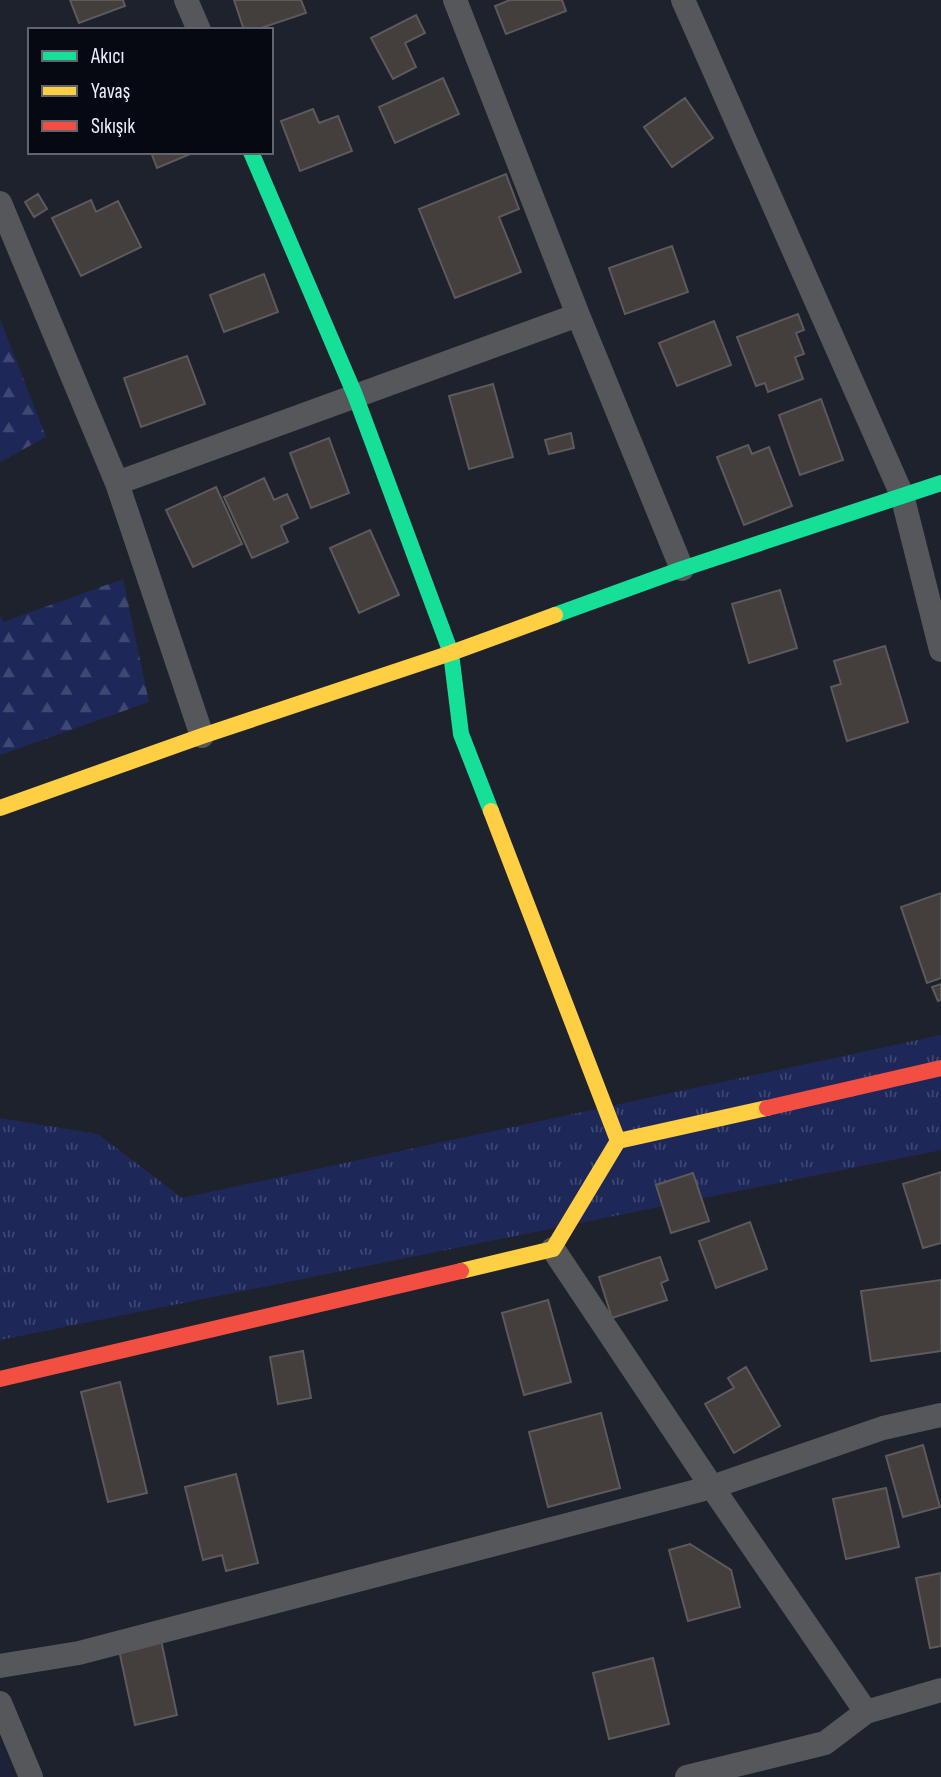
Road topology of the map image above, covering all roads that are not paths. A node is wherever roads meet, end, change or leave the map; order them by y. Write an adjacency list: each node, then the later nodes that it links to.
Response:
1 (186, 0): 4 (street)
2 (455, 0): 7 (street)
3 (683, 0): 11 (street)
4 (198, 28)
5 (252, 154): 8 (street)
6 (0, 203): 9 (street)
7 (578, 315): 8 (street); 12 (street)
8 (355, 395): 9 (street); 14 (street)
9 (117, 483): 15 (street)
10 (941, 484): 11 (street)
11 (902, 495): 12 (street); 13 (street)
12 (682, 569): 14 (street)
13 (941, 650)
14 (451, 653): 15 (street); 18 (street)
15 (202, 736): 16 (street)
16 (0, 808)
17 (941, 1068): 18 (street)
18 (618, 1141): 19 (street)
19 (553, 1249): 20 (street); 22 (street)
20 (0, 1379)
21 (941, 1415): 22 (street)
22 (712, 1487): 23 (street); 26 (street)
23 (0, 1666)
24 (941, 1690): 26 (street)
25 (0, 1703): 27 (street)
26 (866, 1712): 28 (street)
27 (31, 1777)
28 (687, 1777)

